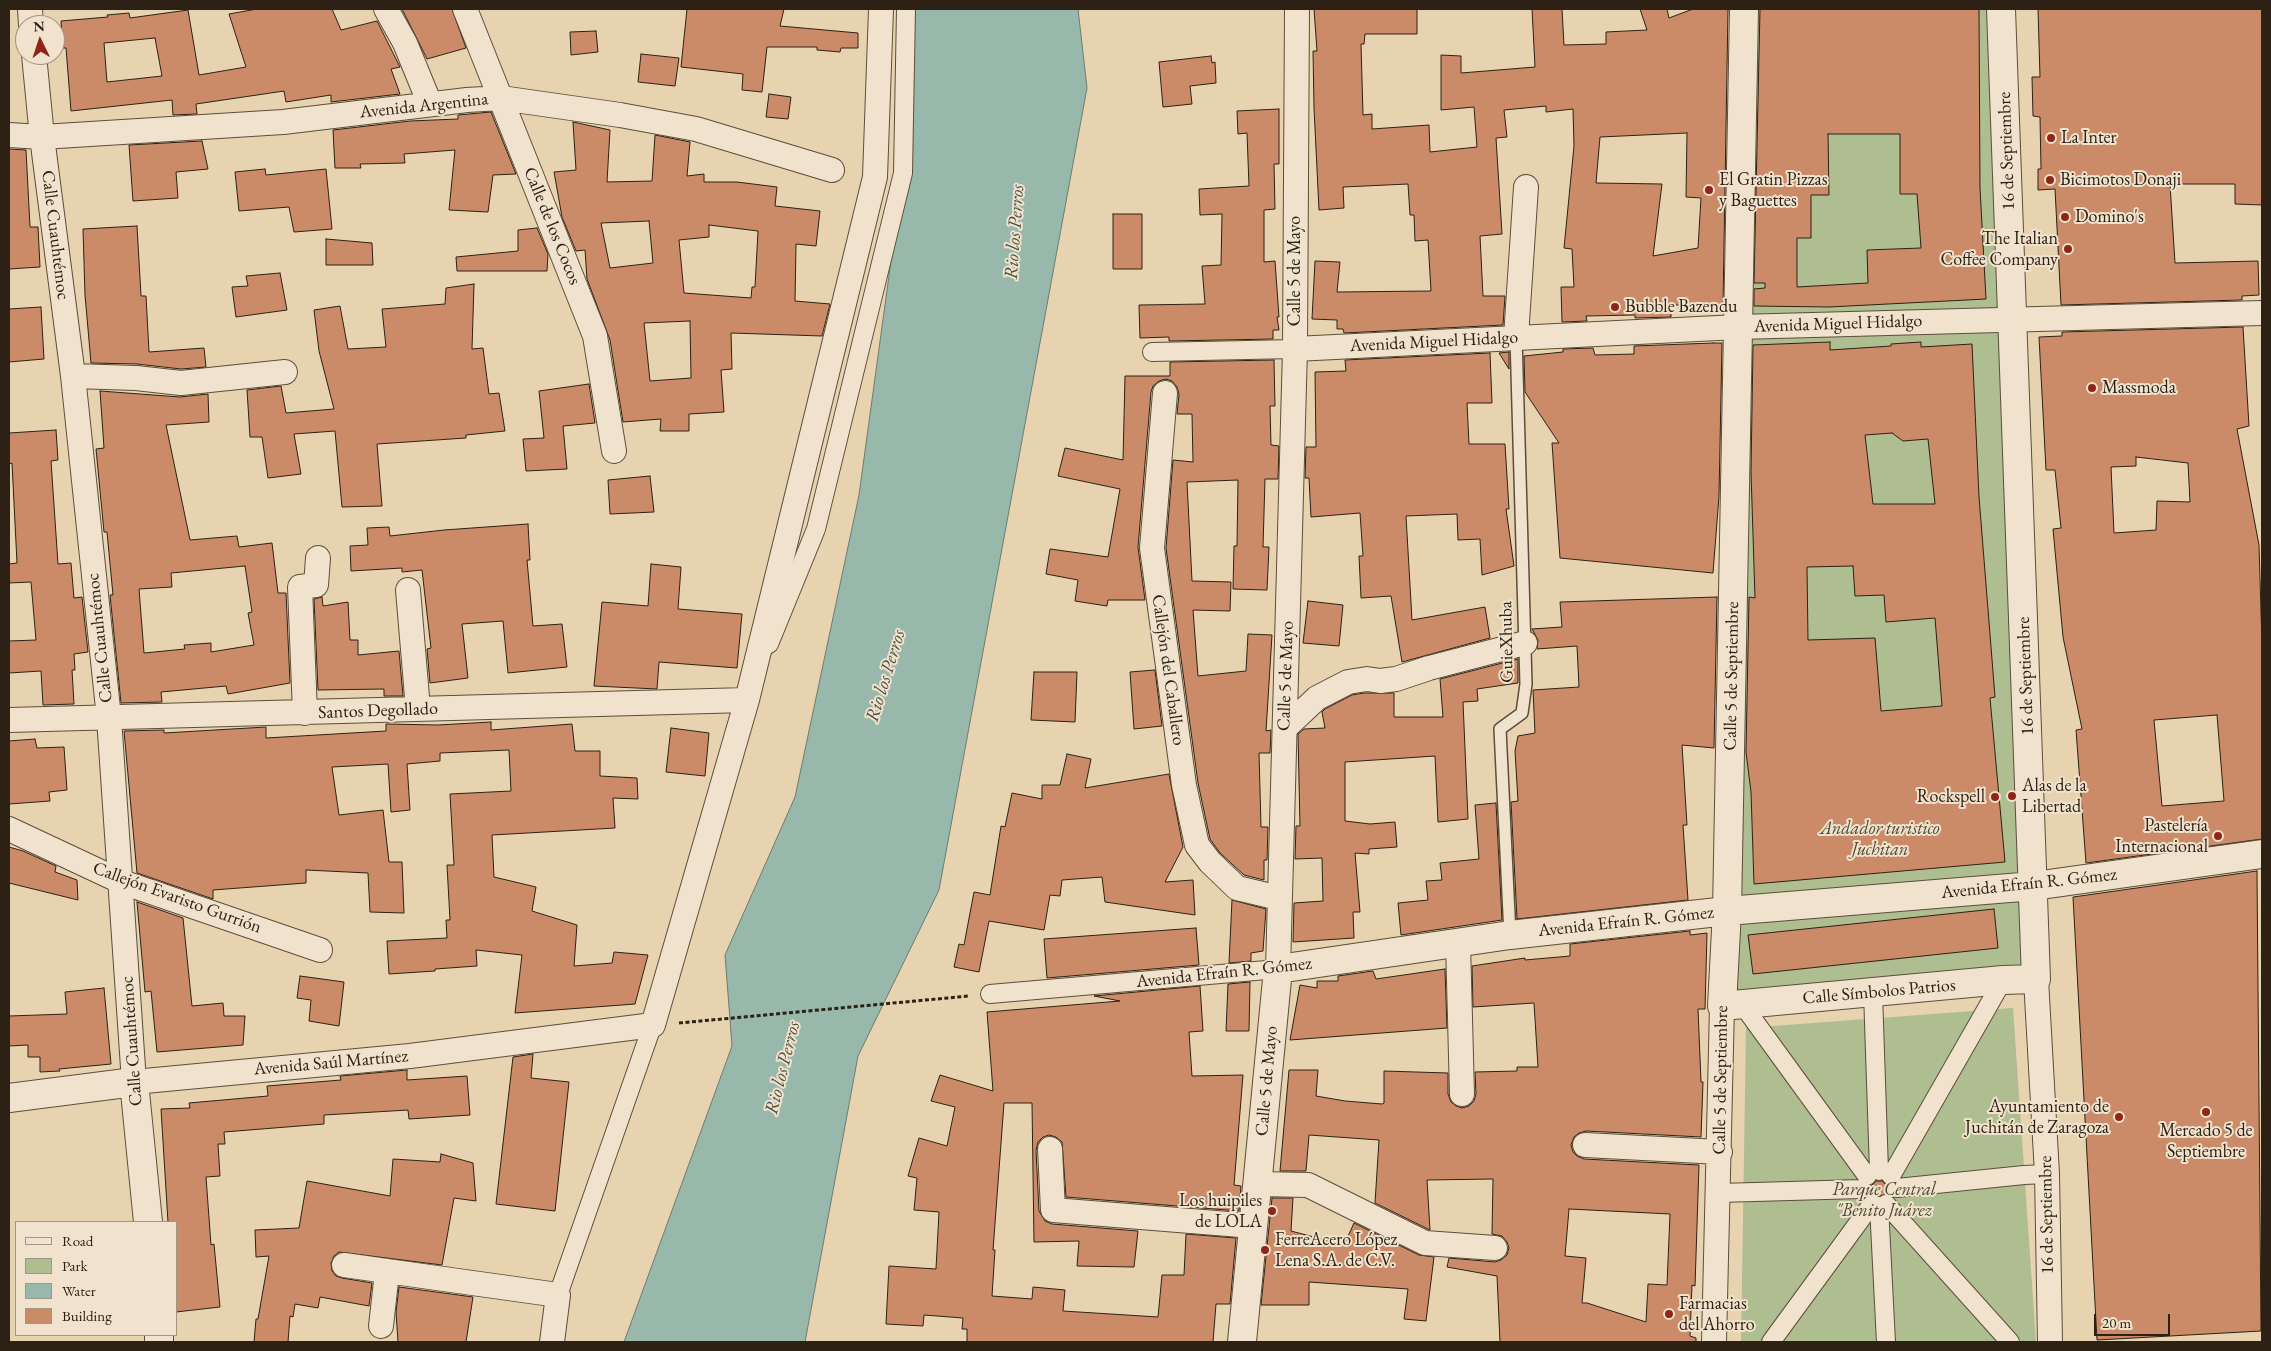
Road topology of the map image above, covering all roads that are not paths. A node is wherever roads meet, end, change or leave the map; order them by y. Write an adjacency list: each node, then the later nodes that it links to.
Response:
1 (386, 9): 10 (street)
2 (465, 9): 9 (street, Calle de los Cocos)
3 (881, 9): 28 (street)
4 (906, 9): 28 (street)
5 (1297, 9): 19 (street, Calle 5 de Mayo)
6 (1744, 9): 17 (street, Calle 5 de Septiembre)
7 (2001, 9): 16 (street, 16 de Septiembre)
8 (35, 65): 12 (street, Calle Cuauhtémoc)
9 (501, 98): 10 (street, Avenida Argentina); 13 (street, Avenida Argentina); 24 (street, Calle de los Cocos)
10 (430, 104): 12 (street, Avenida Argentina)
11 (9, 135): 12 (street, Avenida Argentina)
12 (42, 137): 22 (street, Calle Cuauhtémoc)
13 (832, 170)
14 (1526, 187): 18 (street)
15 (2262, 313): 16 (street, Avenida Miguel Hidalgo)
16 (2014, 318): 17 (street, Avenida Miguel Hidalgo); 37 (street, 16 de Septiembre)
17 (1738, 327): 18 (street, Avenida Miguel Hidalgo); 39 (street, Calle 5 de Septiembre)
18 (1516, 338): 19 (street, Avenida Miguel Hidalgo); 27 (lane, GuieXhuba)
19 (1295, 349): 20 (street); 33 (street, Calle 5 de Mayo)
20 (1152, 352)
21 (284, 372): 22 (street)
22 (73, 376): 31 (street, Calle Cuauhtémoc)
23 (1165, 393): 38 (street, Callejón del Caballero)
24 (614, 451)
25 (318, 558): 30 (street)
26 (408, 590): 29 (street)
27 (1525, 643): 33 (street); 40 (lane, GuieXhuba)
28 (747, 700): 29 (street, Santos Degollado); 49 (street)
29 (418, 709): 30 (street, Santos Degollado)
30 (305, 713): 31 (street, Santos Degollado)
31 (109, 718): 32 (street, Santos Degollado); 36 (street, Calle Cuauhtémoc)
32 (9, 720)
33 (1285, 728): 38 (street, Calle 5 de Mayo)
34 (9, 829): 36 (street, Callejón Evaristo Gurrión)
35 (2262, 854): 37 (street, Avenida Efraín R. Gómez)
36 (122, 882): 42 (street, Callejón Evaristo Gurrión); 50 (street, Calle Cuauhtémoc)
37 (2034, 886): 39 (street, Avenida Efraín R. Gómez); 44 (street, 16 de Septiembre)
38 (1279, 898): 43 (street, Calle 5 de Mayo)
39 (1727, 911): 40 (street, Avenida Efraín R. Gómez); 48 (street, Calle 5 de Septiembre)
40 (1510, 935): 41 (street, Avenida Efraín R. Gómez)
41 (1458, 943): 43 (street, Avenida Efraín R. Gómez); 51 (street)
42 (320, 950)
43 (1278, 970): 47 (street, Avenida Efraín R. Gómez); 58 (street, Calle 5 de Mayo)
44 (2036, 979): 45 (street, Calle Símbolos Patrios); 56 (street, 16 de Septiembre)
45 (2004, 980): 46 (street, Calle Símbolos Patrios); 57 (street)
46 (1873, 993): 48 (street, Calle Símbolos Patrios); 57 (street)
47 (990, 994)
48 (1732, 1005): 55 (street, Calle 5 de Septiembre); 57 (street)
49 (654, 1025): 50 (street, Avenida Saúl Martínez); 66 (street)
50 (134, 1082): 52 (street, Avenida Saúl Martínez); 61 (street, Calle Cuauhtémoc)
51 (1462, 1094)
52 (9, 1098)
53 (1585, 1145): 55 (street)
54 (1050, 1149): 62 (street)
55 (1720, 1152): 59 (street, Calle 5 de Septiembre)
56 (2047, 1174): 57 (street); 74 (street, 16 de Septiembre)
57 (1879, 1180): 59 (street); 60 (street); 60 (street)
58 (1257, 1184): 62 (street, Calle 5 de Mayo); 63 (street)
59 (1719, 1193): 70 (street, Calle 5 de Septiembre)
60 (1879, 1205): 71 (street); 72 (street); 73 (street)
61 (148, 1221)
62 (1253, 1226): 69 (street, Calle 5 de Mayo)
63 (1494, 1248)
64 (344, 1265): 65 (street)
65 (387, 1272): 66 (street); 67 (street)
66 (558, 1295): 68 (street)
67 (381, 1326)
68 (552, 1342)
69 (1242, 1342)
70 (1714, 1342)
71 (1771, 1342)
72 (1886, 1342)
73 (2010, 1342)
74 (2050, 1342)

